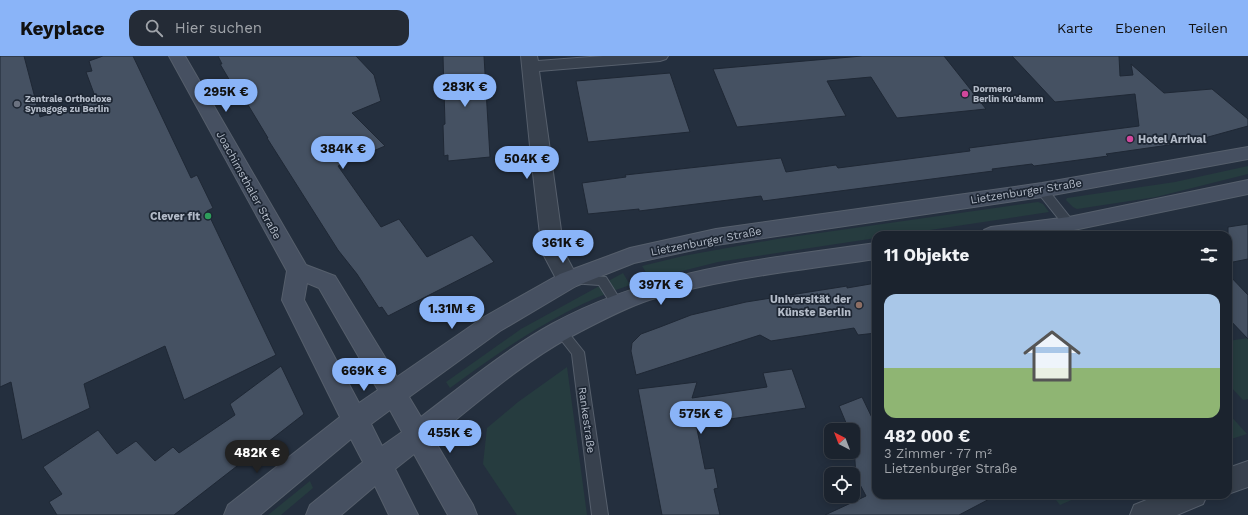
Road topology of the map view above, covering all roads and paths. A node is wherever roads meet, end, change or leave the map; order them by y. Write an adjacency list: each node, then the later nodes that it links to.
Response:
1 (177, 56): 10 (main road, Joachimsthaler Straße)
2 (660, 56): 3 (street)
3 (530, 61): 11 (street)
4 (1248, 153): 6 (main road, Lietzenburger Straße)
5 (1248, 187): 7 (main road)
6 (1042, 190): 7 (lane); 11 (main road, Lietzenburger Straße)
7 (1068, 224): 8 (main road)
8 (1019, 231)
9 (872, 252): 12 (main road)
10 (298, 271): 14 (main road); 15 (main road)
11 (568, 280): 12 (lane); 14 (main road, Lietzenburger Straße)
12 (617, 304): 13 (main road)
13 (560, 331): 16 (main road); 25 (lane, Rankestraße)
14 (393, 393): 15 (main road, Lietzenburger Straße); 16 (main road)
15 (356, 420): 17 (main road); 21 (main road, Lietzenburger Straße)
16 (417, 435): 17 (main road); 24 (main road)
17 (379, 465): 22 (main road); 23 (main road)
18 (1248, 474): 19 (street)
19 (1232, 480)
20 (1183, 499): 26 (street)
21 (238, 515)
22 (320, 515)
23 (404, 515)
24 (463, 515)
25 (600, 515)
26 (1144, 515)

